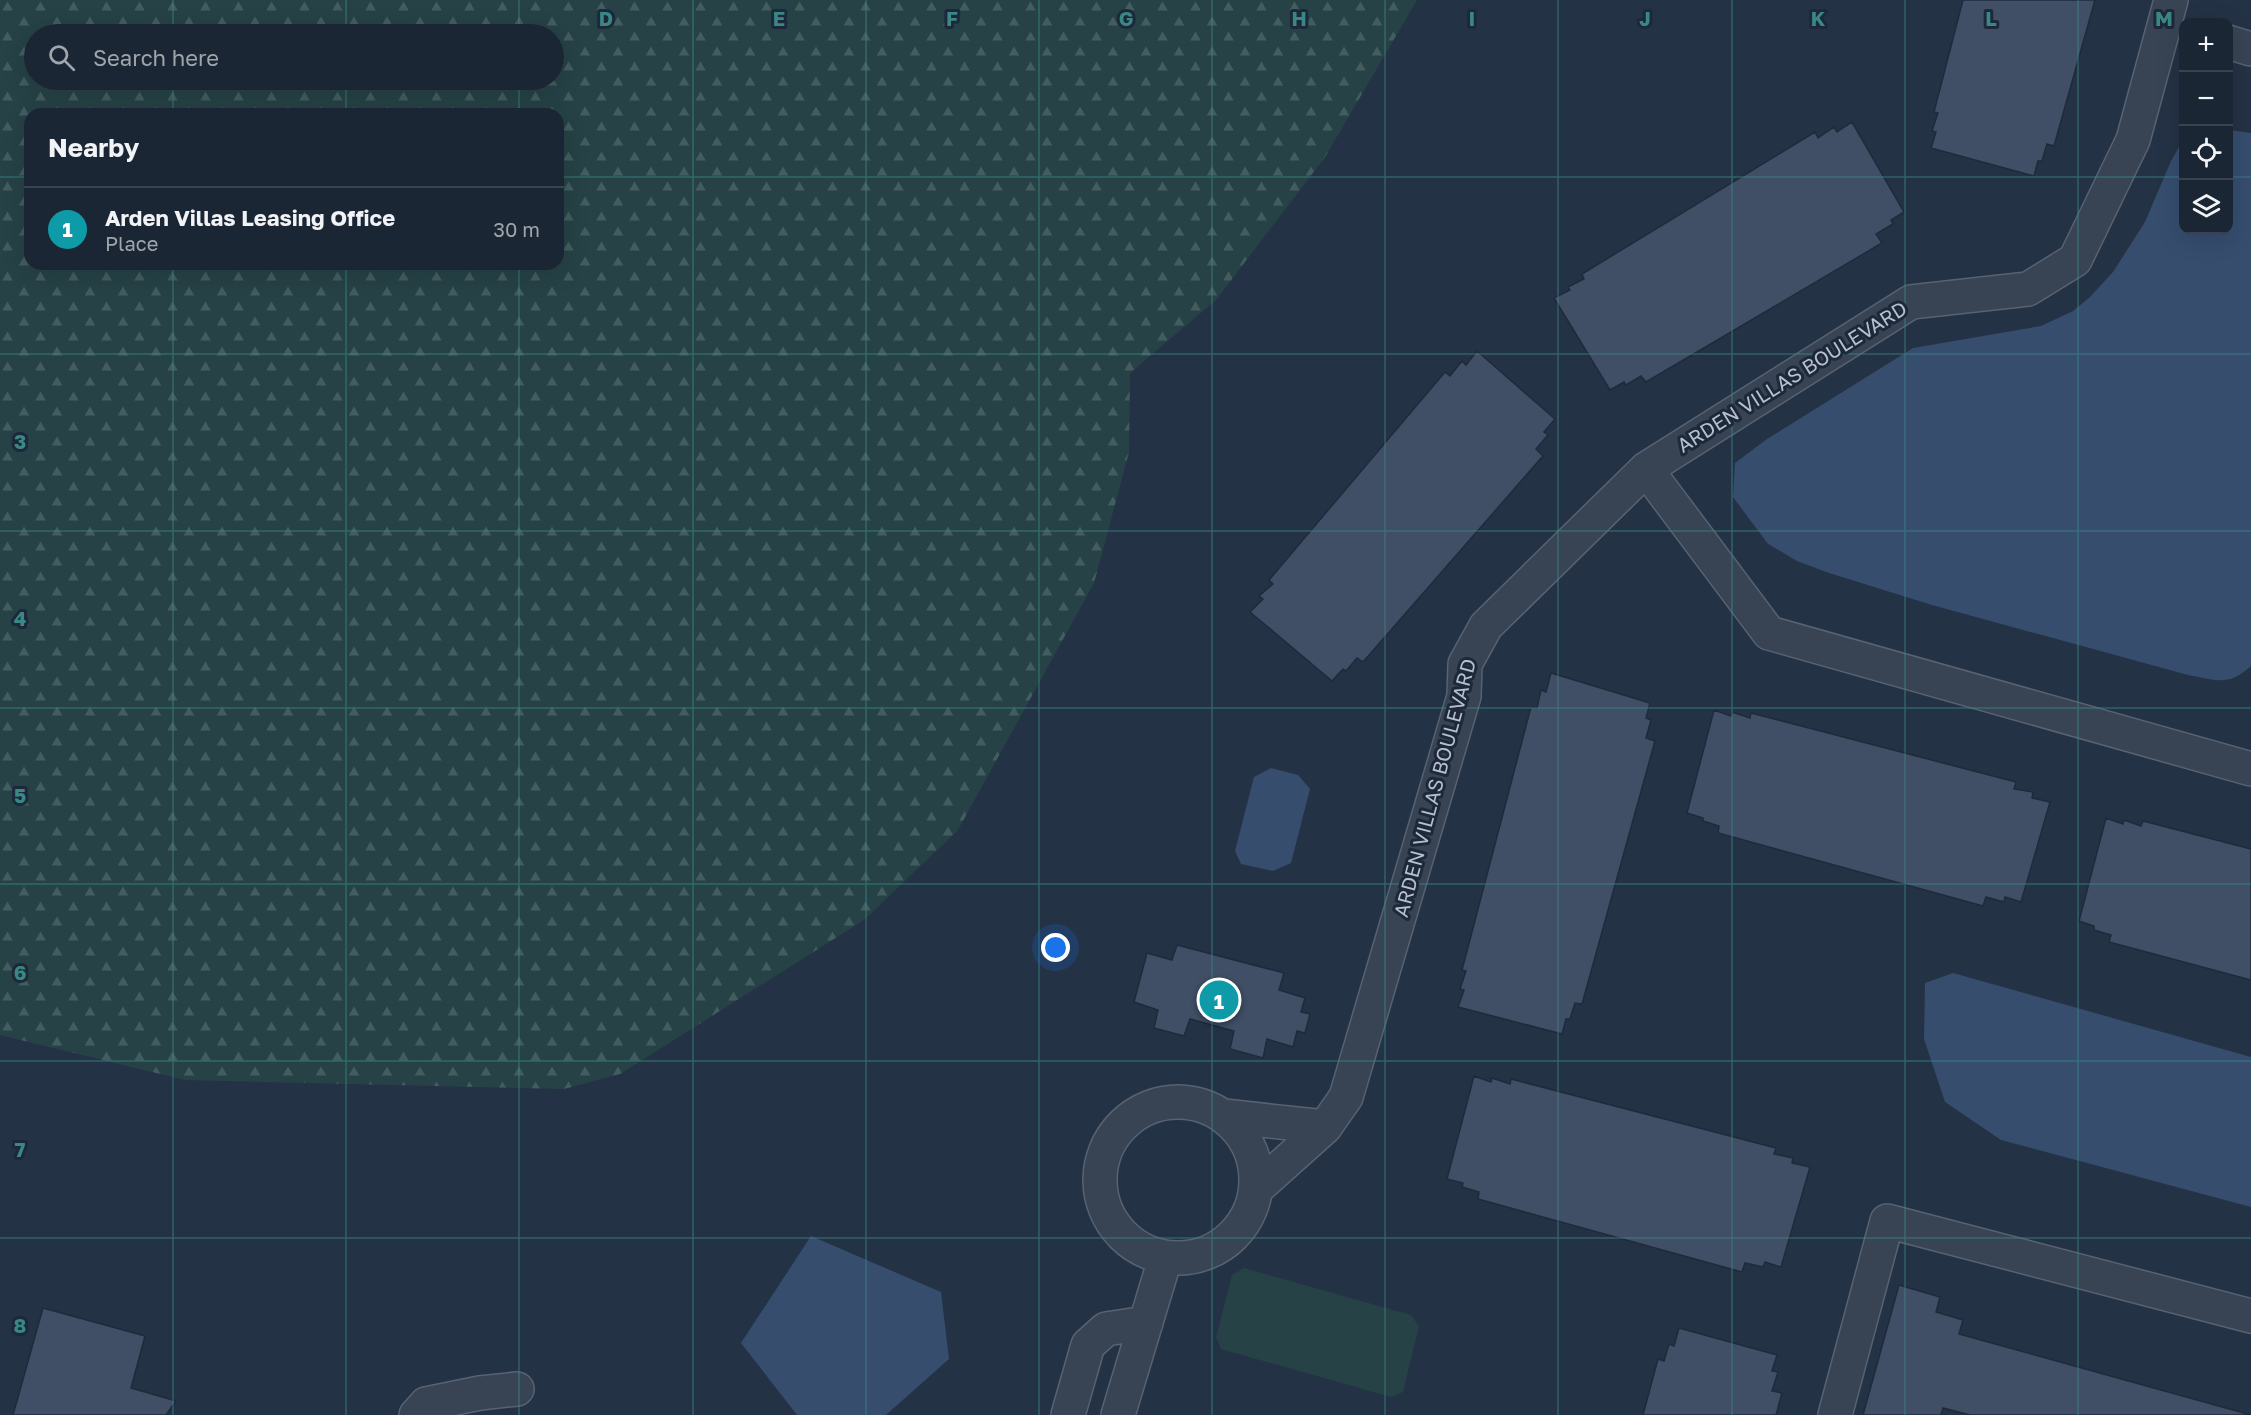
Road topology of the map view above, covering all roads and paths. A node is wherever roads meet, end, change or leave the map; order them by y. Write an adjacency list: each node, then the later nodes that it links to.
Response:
1 (2173, 17): 4 (lane, ARDEN VILLAS BOULEVARD)
2 (2233, 43): 3 (lane)
3 (2251, 49)
4 (1646, 468): 5 (lane); 7 (lane, ARDEN VILLAS BOULEVARD)
5 (2251, 769)
6 (1224, 1116): 7 (lane, ARDEN VILLAS BOULEVARD); 8 (lane, ARDEN VILLAS BOULEVARD); 9 (lane, ARDEN VILLAS BOULEVARD)
7 (1324, 1126): 8 (lane, ARDEN VILLAS BOULEVARD)
8 (1256, 1189): 9 (lane, ARDEN VILLAS BOULEVARD)
9 (1165, 1259): 11 (lane)
10 (2251, 1316): 16 (lane)
11 (1146, 1323): 14 (lane); 15 (lane)
12 (517, 1389): 13 (lane)
13 (416, 1415)
14 (1068, 1415)
15 (1118, 1415)
16 (1835, 1415)

